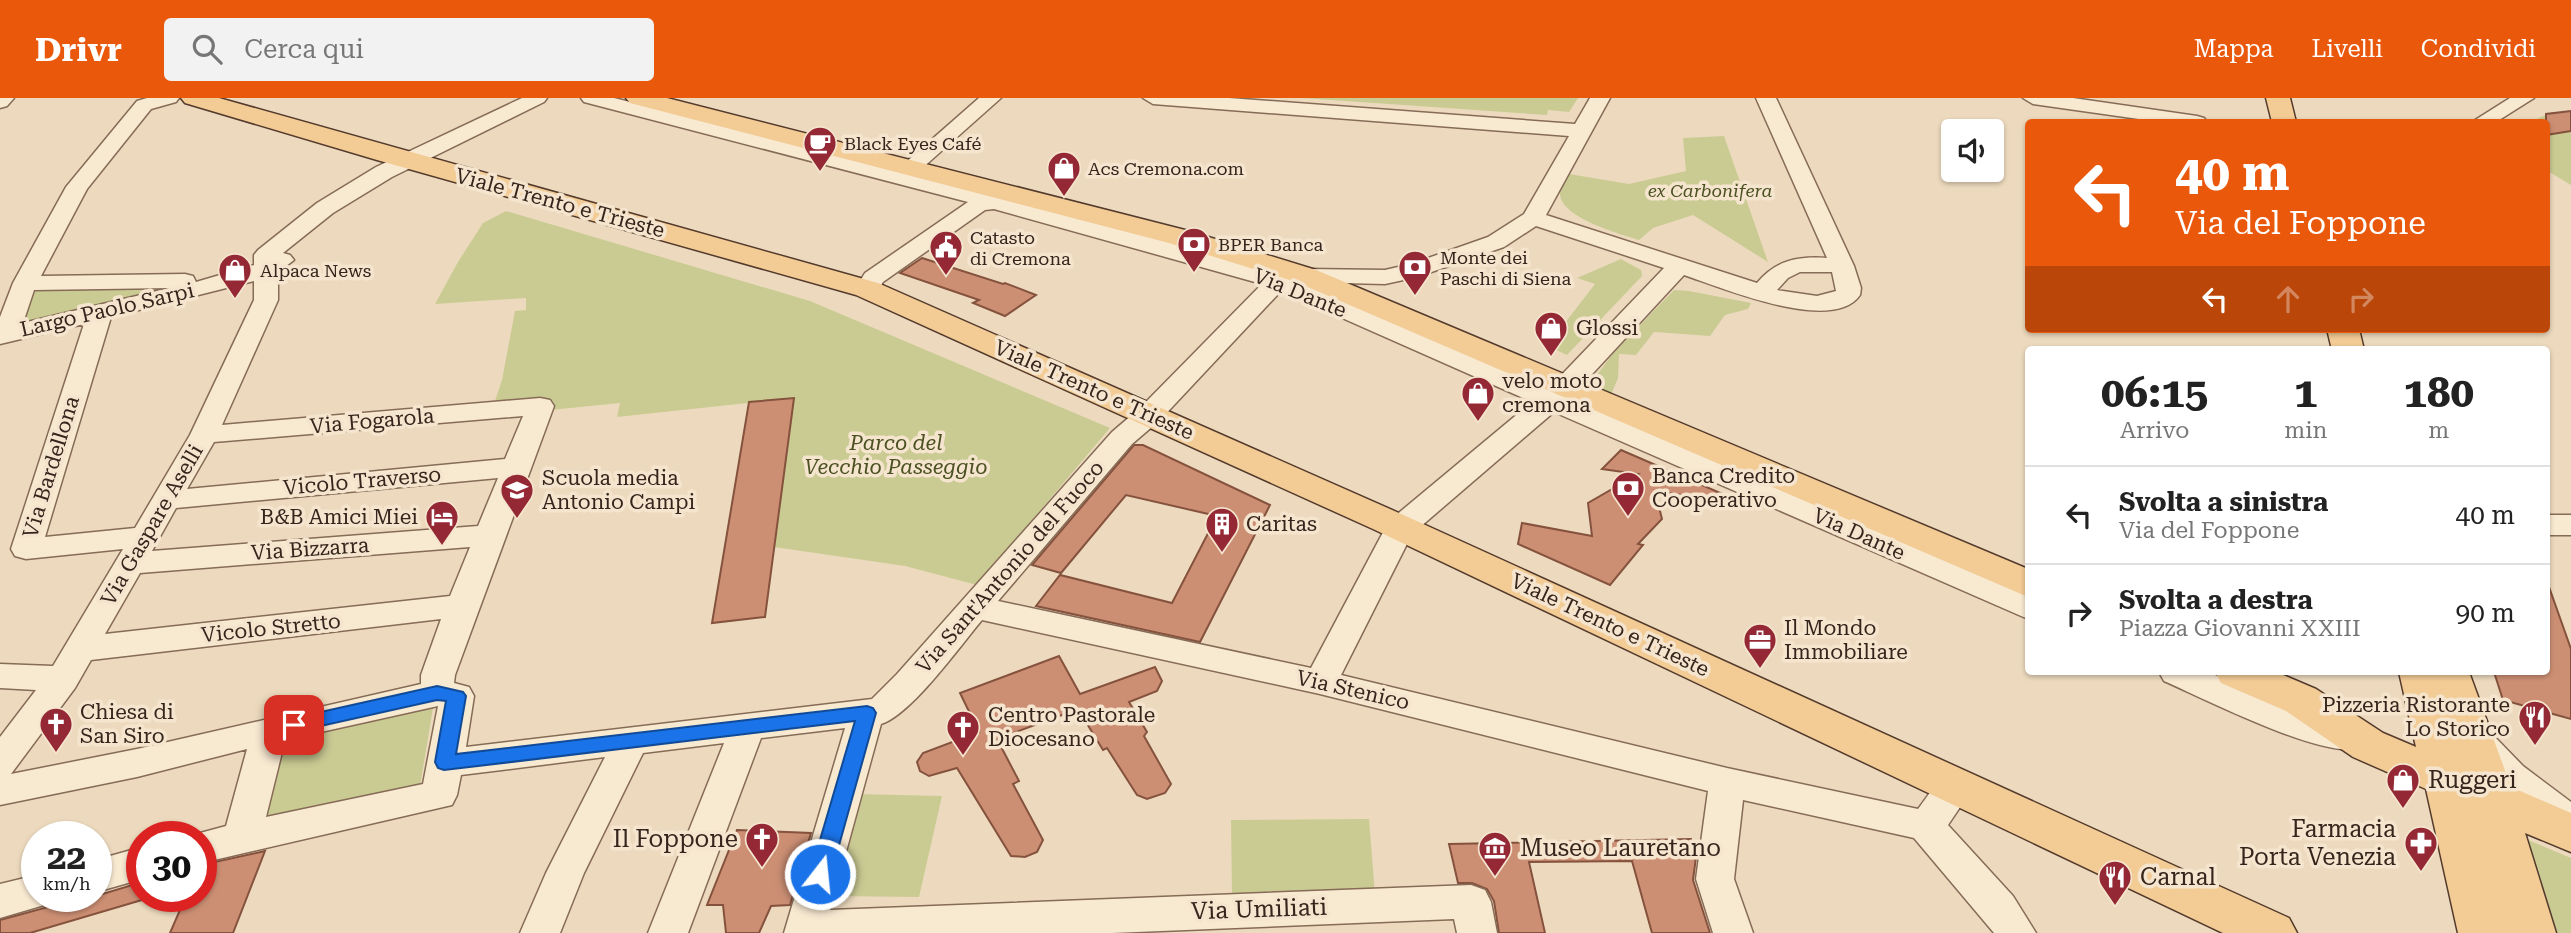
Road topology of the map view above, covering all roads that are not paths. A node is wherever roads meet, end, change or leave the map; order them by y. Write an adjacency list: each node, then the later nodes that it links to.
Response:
1 (4, 98): 14 (street)
2 (169, 98): 34 (street)
3 (193, 98): 22 (main road, Viale Trento e Trieste)
4 (537, 98): 22 (street)
5 (591, 98): 20 (street, Via Dante)
6 (638, 98): 18 (main road, Via Dante)
7 (1153, 98): 19 (street)
8 (1600, 98): 19 (street)
9 (1766, 98): 29 (street)
10 (2033, 98): 15 (street)
11 (2278, 98): 16 (main road)
12 (2524, 98): 17 (street)
13 (986, 99): 23 (street)
14 (0, 102)
15 (2176, 119)
16 (2283, 119)
17 (2487, 119)
18 (762, 129): 20 (street, Via Dante); 21 (main road, Via Dante)
19 (1582, 131): 28 (street)
20 (727, 132): 21 (street, Via Dante)
21 (840, 155): 23 (main road, Via Dante); 24 (street, Via Dante)
22 (407, 161): 31 (street); 35 (main road, Viale Trento e Trieste)
23 (912, 167): 26 (main road, Via Dante)
24 (967, 195): 25 (street, Via Dante); 35 (street)
25 (994, 202): 27 (street, Via Dante); 35 (street)
26 (1085, 212): 27 (street, Via Dante); 32 (main road, Via Dante)
27 (1038, 214): 33 (street, Via Dante)
28 (1533, 218): 30 (street); 32 (street)
29 (1842, 266): 37 (street); 37 (street)
30 (1678, 267): 37 (street); 40 (street)
31 (264, 270): 36 (street, Largo Paolo Sarpi); 42 (street, Via Gaspare Aselli)
32 (1306, 276): 40 (main road, Via Dante)
33 (1278, 281): 40 (street, Via Dante); 41 (street, Via Sant'Antonio del Fuoco)
34 (25, 283): 36 (street, Largo Paolo Sarpi); 39 (street, Largo Paolo Sarpi)
35 (855, 285): 41 (main road, Viale Trento e Trieste)
36 (208, 287): 38 (street, Largo Paolo Sarpi)
37 (1762, 293)
38 (100, 312): 39 (street, Largo Paolo Sarpi); 51 (street, Via Bardellona)
39 (3, 335)
40 (1558, 394): 43 (street, Via Dante); 44 (main road, Via Dante); 49 (street)
41 (1150, 414): 49 (main road, Viale Trento e Trieste); 54 (street, Via Sant'Antonio del Fuoco)
42 (204, 435): 45 (street, Via Fogarola); 46 (street, Via Gaspare Aselli)
43 (1690, 460): 44 (street, Via Dante); 55 (street, Via Dante)
44 (1747, 464): 52 (main road, Via Dante)
45 (517, 467): 46 (street, Vicolo Traverso); 50 (street)
46 (167, 500): 51 (street, Via Gaspare Aselli)
47 (2550, 525): 48 (street)
48 (2571, 525)
49 (1400, 528): 63 (street); 75 (main road, Viale Trento e Trieste)
50 (491, 535): 51 (street, Via Bizzarra); 53 (street)
51 (137, 550): 56 (street, Via Gaspare Aselli)
52 (2025, 583)
53 (463, 606): 56 (street, Vicolo Stretto); 64 (street)
54 (976, 607): 63 (street, Via Stenico); 65 (street, Via Sant'Antonio del Fuoco)
55 (2025, 607)
56 (80, 649): 62 (street, Via Gaspare Aselli)
57 (2183, 675): 70 (street)
58 (2243, 675): 70 (main road)
59 (2421, 675): 73 (main road)
60 (2449, 675): 68 (main road)
61 (0, 676): 62 (street)
62 (63, 679): 72 (street, Via Gaspare Aselli)
63 (1320, 682): 74 (street, Via Stenico)
64 (437, 693): 67 (street); 71 (street)
65 (867, 713): 66 (street); 86 (street)
66 (748, 727): 69 (street); 89 (street)
67 (270, 730): 76 (street); 81 (street)
68 (2472, 736): 77 (main road); 78 (street)
69 (632, 740): 71 (street); 88 (street)
70 (2368, 745): 73 (main road)
71 (444, 762): 81 (street)
72 (0, 764)
73 (2443, 777): 77 (main road); 94 (main road)
74 (1727, 782): 79 (street); 91 (street)
75 (1957, 785): 79 (street); 93 (main road, Viale Trento e Trieste)
76 (0, 791)
77 (2492, 798): 80 (main road); 95 (main road)
78 (2571, 821)
79 (1926, 826): 92 (street)
80 (2571, 833)
81 (242, 836): 82 (street)
82 (217, 843)
83 (21, 895): 84 (street)
84 (0, 901)
85 (1243, 921): 87 (street, Via Umiliati); 90 (street, Via Umiliati)
86 (804, 930): 87 (street, Via Umiliati)
87 (879, 930)
88 (540, 933)
89 (668, 933)
90 (1477, 933)
91 (1733, 933)
92 (2017, 933)
93 (2272, 933)
94 (2483, 933)
95 (2531, 933)

